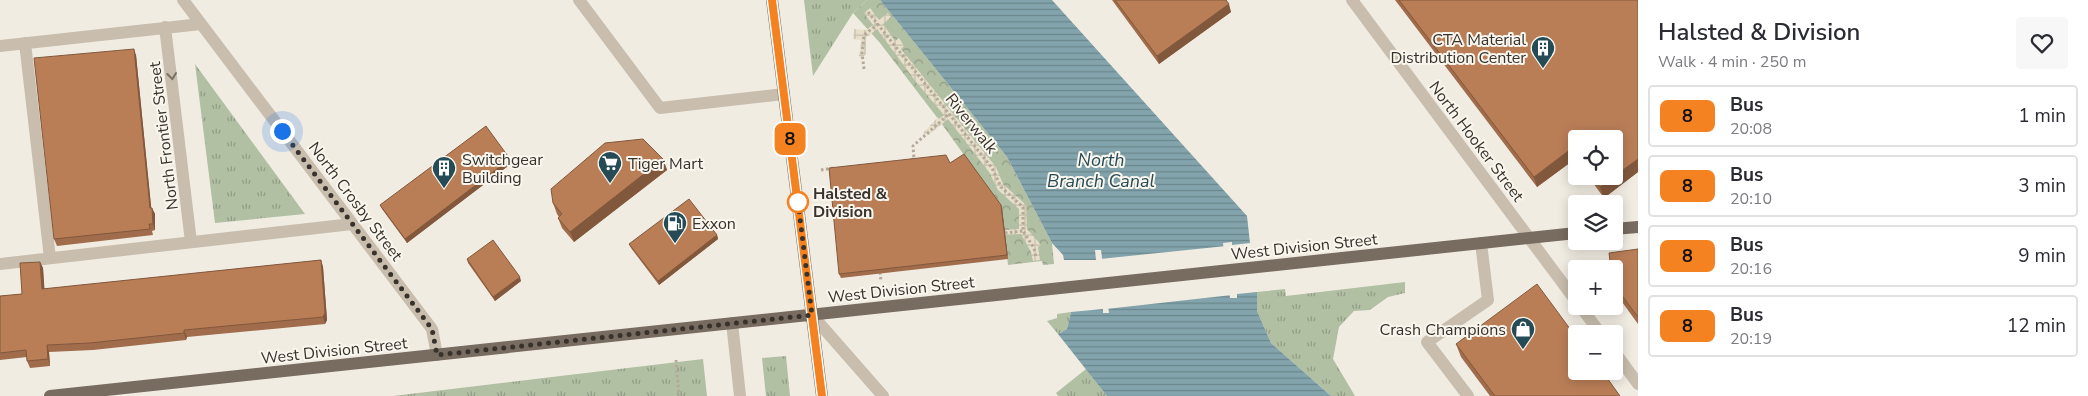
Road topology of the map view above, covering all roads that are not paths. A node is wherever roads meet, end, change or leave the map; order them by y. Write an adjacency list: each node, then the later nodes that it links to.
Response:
1 (183, 0): 5 (street, North Crosby Street)
2 (579, 0): 9 (street)
3 (772, 0): 9 (main road)
4 (1352, 0): 14 (street, North Hooker Street)
5 (201, 24): 6 (street); 10 (street, North Crosby Street)
6 (165, 27): 7 (street); 15 (street, North Frontier Street, one-way to 15)
7 (25, 43): 8 (street); 17 (street)
8 (0, 46)
9 (784, 94): 20 (main road)
10 (352, 224): 15 (street); 22 (street, North Crosby Street)
11 (1638, 227): 12 (main road)
12 (1623, 228)
13 (1568, 234): 14 (main road, West Division Street)
14 (1529, 238): 16 (main road, West Division Street); 19 (street, North Hooker Street)
15 (192, 242): 17 (street)
16 (1481, 243): 20 (main road, West Division Street); 29 (street)
17 (50, 258): 18 (street)
18 (0, 264)
19 (1568, 290)
20 (812, 315): 21 (main road, West Division Street); 27 (main road); 28 (street)
21 (732, 324): 22 (main road, West Division Street); 26 (street)
22 (437, 355): 25 (main road, West Division Street)
23 (1623, 363): 24 (street)
24 (1638, 384)
25 (50, 396)
26 (740, 396)
27 (822, 396)
28 (883, 396)
29 (1468, 396)

